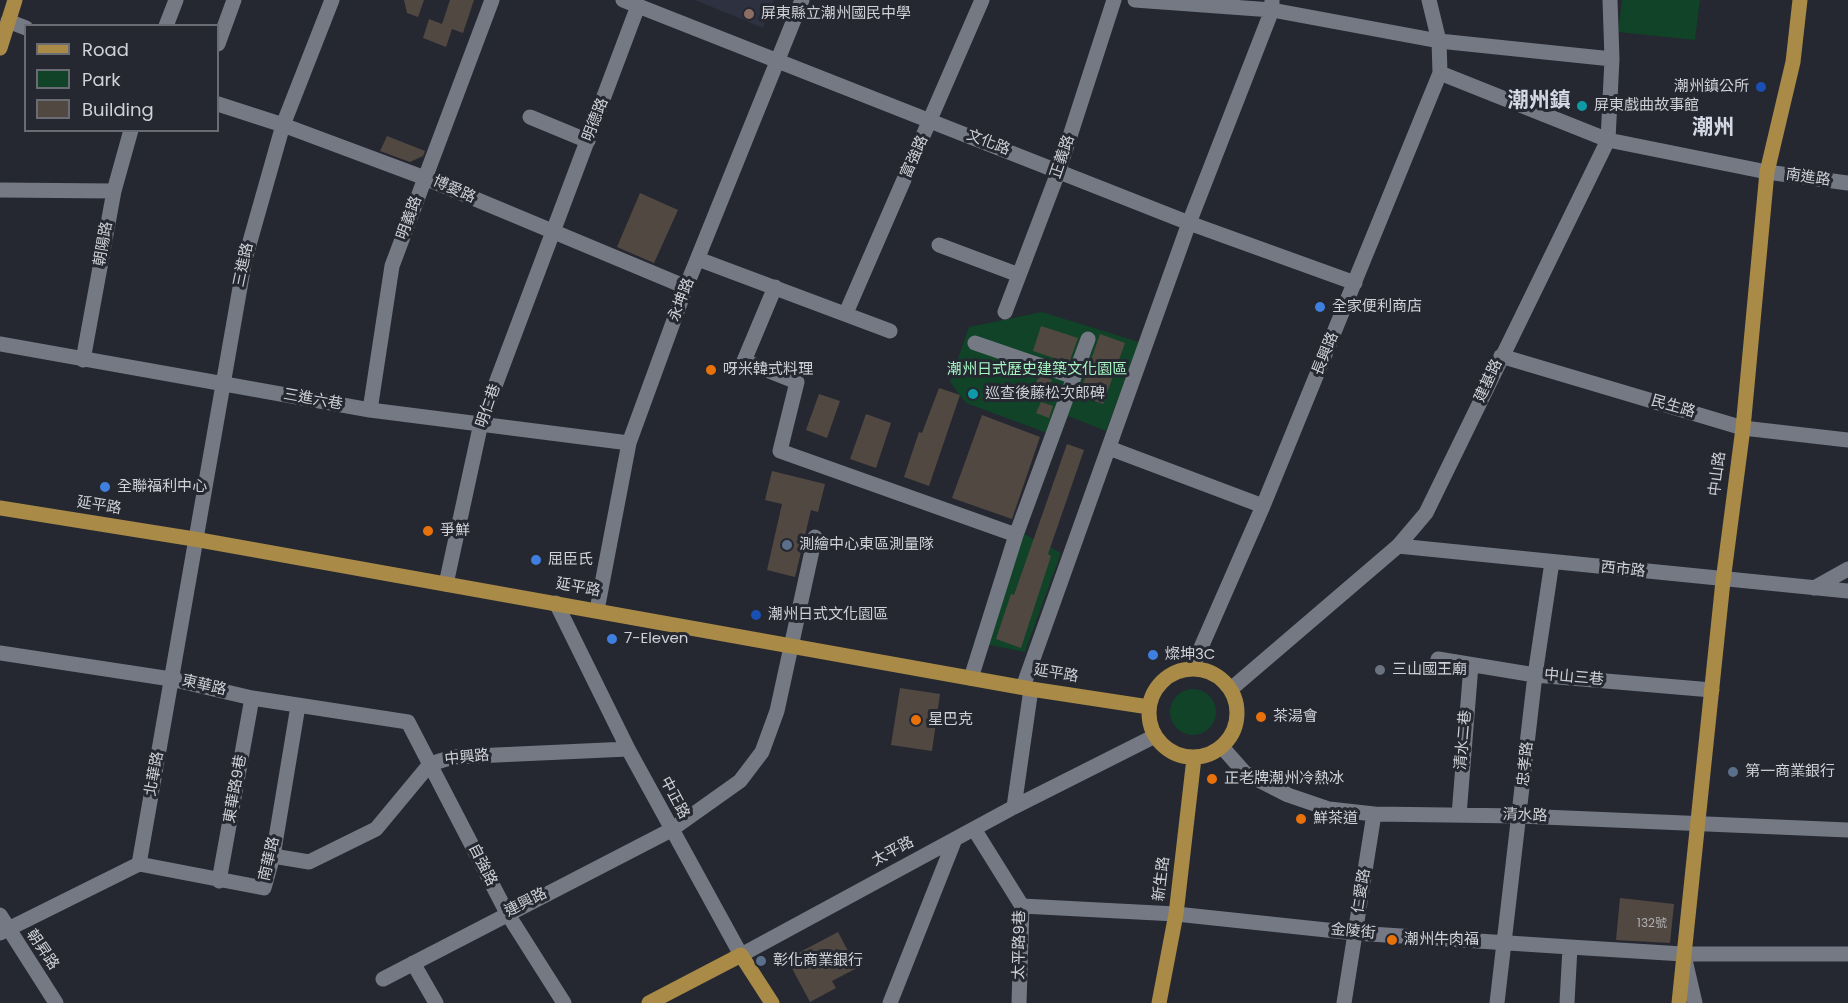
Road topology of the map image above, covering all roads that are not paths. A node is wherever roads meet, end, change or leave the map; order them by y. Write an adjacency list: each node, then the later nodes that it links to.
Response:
1 (15, 0): 16 (main road)
2 (177, 0): 17 (street)
3 (234, 0): 19 (street)
4 (332, 0): 28 (street, 三進路)
5 (492, 0): 34 (street, 明義路)
6 (623, 0): 15 (street, 文化路)
7 (802, 0): 23 (street, 永坤路)
8 (982, 0): 27 (street, 富強路)
9 (1114, 0): 32 (street, 正義路)
10 (1135, 0): 14 (street)
11 (1429, 0): 20 (street, 長興路)
12 (1610, 0): 22 (street, 建基路)
13 (1800, 0): 33 (main road, 中山路)
14 (1272, 5): 20 (street); 38 (street)
15 (638, 6): 23 (street, 文化路); 31 (street, 明德路)
16 (8, 21): 18 (street); 21 (main road)
17 (167, 24)
18 (24, 27)
19 (219, 41)
20 (1438, 41): 22 (street); 24 (street, 長興路)
21 (0, 48)
22 (1612, 59): 30 (street, 建基路)
23 (778, 60): 27 (street, 文化路); 41 (street, 永坤路)
24 (1440, 73): 30 (street, 南進路); 43 (street, 長興路)
25 (219, 104): 28 (street, 博愛路)
26 (530, 117): 31 (street)
27 (931, 121): 32 (street, 文化路); 47 (street, 富強路)
28 (283, 125): 34 (street, 博愛路); 55 (street, 三進路)
29 (130, 132): 37 (street, 朝陽路)
30 (1608, 140): 33 (street, 南進路); 52 (street, 建基路)
31 (588, 141): 39 (street, 明德路)
32 (1059, 171): 38 (street, 文化路); 42 (street, 正義路)
33 (1767, 172): 35 (street, 南進路); 58 (main road, 中山路)
34 (425, 178): 39 (street, 博愛路); 56 (street, 明義路)
35 (1848, 183)
36 (0, 190): 37 (street)
37 (114, 191): 53 (street, 朝陽路)
38 (1189, 223): 43 (street, 文化路); 61 (street)
39 (553, 234): 45 (street, 博愛路); 57 (street, 明仁巷)
40 (939, 245): 42 (street)
41 (698, 259): 44 (street); 45 (street, 永坤路)
42 (1019, 275): 46 (street, 正義路)
43 (1355, 283): 62 (street, 長興路)
44 (775, 287): 47 (street); 64 (street)
45 (686, 288): 60 (street, 永坤路)
46 (1005, 312)
47 (846, 313): 48 (street)
48 (890, 331)
49 (1088, 339): 54 (street)
50 (975, 343): 54 (street)
51 (0, 344): 53 (street, 三進六巷)
52 (1501, 356): 58 (street, 民生路); 67 (street, 建基路)
53 (83, 360): 55 (street, 三進六巷)
54 (1074, 377): 64 (street)
55 (222, 385): 56 (street, 三進六巷); 66 (street, 三進路)
56 (370, 410): 57 (street, 三進六巷)
57 (481, 423): 60 (street, 三進六巷); 71 (street, 明仁巷)
58 (1743, 428): 59 (street, 民生路); 70 (main road, 中山路)
59 (1848, 440)
60 (629, 443): 75 (street, 永坤路)
61 (1109, 448): 62 (street); 84 (street)
62 (1263, 506): 80 (street, 長興路)
63 (0, 508): 66 (main road, 延平路)
64 (1016, 535): 82 (street)
65 (815, 537): 76 (street, 連興路)
66 (194, 539): 71 (main road, 延平路); 83 (street, 北華路)
67 (1398, 546): 68 (street, 西市路); 85 (street, 建基路)
68 (1552, 562): 70 (street, 西市路); 81 (street, 忠孝路)
69 (1848, 569): 72 (street)
70 (1723, 580): 72 (street, 西市路); 86 (main road, 中山路)
71 (446, 584): 74 (main road, 延平路)
72 (1814, 588): 73 (street, 西市路)
73 (1848, 591)
74 (556, 603): 75 (main road, 延平路); 93 (street, 中正路)
75 (597, 610): 76 (main road, 延平路)
76 (792, 646): 82 (main road, 延平路); 102 (street, 連興路)
77 (0, 653): 83 (street, 東華路)
78 (1438, 659): 79 (street, 中山三巷)
79 (1471, 664): 81 (street, 中山三巷); 98 (street, 清水二巷)
80 (1192, 668): 85 (main road); 89 (main road)
81 (1535, 675): 86 (street, 中山三巷); 99 (street, 忠孝路)
82 (971, 678): 84 (main road, 延平路)
83 (171, 679): 87 (street, 東華路); 106 (street, 北華路)
84 (1027, 688): 89 (main road, 延平路); 96 (street)
85 (1230, 689): 92 (main road)
86 (1712, 690): 100 (main road, 中山路)
87 (252, 698): 88 (street, 東華路); 107 (street, 東華路9巷)
88 (298, 706): 90 (street, 東華路); 105 (street, 南華路)
89 (1149, 707): 91 (main road)
90 (408, 722): 95 (street, 自強路)
91 (1155, 736): 94 (main road); 96 (street, 太平路)
92 (1222, 747): 94 (main road); 97 (street, 清水路)
93 (628, 749): 95 (street, 中興路); 102 (street, 中正路)
94 (1194, 758): 110 (main road, 新生路)
95 (430, 764): 105 (street, 中興路); 109 (street, 自強路)
96 (1014, 807): 101 (street, 太平路)
97 (1374, 814): 98 (street, 清水路); 113 (street, 仁愛路)
98 (1459, 815): 99 (street, 清水路)
99 (1520, 816): 100 (street, 清水路); 114 (street, 忠孝路)
100 (1699, 823): 103 (street, 清水路); 116 (main road, 中山路)
101 (974, 829): 104 (street, 太平路); 108 (street, 太平路9巷)
102 (671, 830): 109 (street, 連興路); 118 (street, 中正路)
103 (1848, 830)
104 (955, 839): 118 (street, 太平路); 126 (street)
105 (273, 856): 107 (street, 南華路)
106 (139, 864): 107 (street, 南華路); 112 (street)
107 (219, 880)
108 (1022, 906): 110 (street, 金陵街); 127 (street, 太平路9巷)
109 (507, 913): 119 (street, 連興路); 123 (street, 自強路)
110 (1176, 914): 113 (street, 金陵街); 128 (main road, 新生路)
111 (0, 915): 112 (street, 朝昇路)
112 (4, 932): 121 (street, 朝昇路)
113 (1355, 933): 114 (street, 金陵街); 129 (street, 仁愛路)
114 (1505, 941): 115 (street, 金陵街); 130 (street, 忠孝路)
115 (1570, 947): 116 (street, 金陵街); 131 (street)
116 (1683, 954): 117 (street, 金陵街); 132 (main road, 中山路); 133 (street, 中山路)
117 (1848, 954)
118 (741, 955): 124 (main road, 太平路); 125 (main road, 中正路)
119 (413, 963): 120 (street, 連興路); 122 (street)
120 (383, 979)
121 (56, 1003)
122 (436, 1003)
123 (564, 1003)
124 (649, 1003)
125 (772, 1003)
126 (890, 1003)
127 (1018, 1003)
128 (1159, 1003)
129 (1344, 1003)
130 (1497, 1003)
131 (1567, 1003)
132 (1679, 1003)
133 (1695, 1003)

